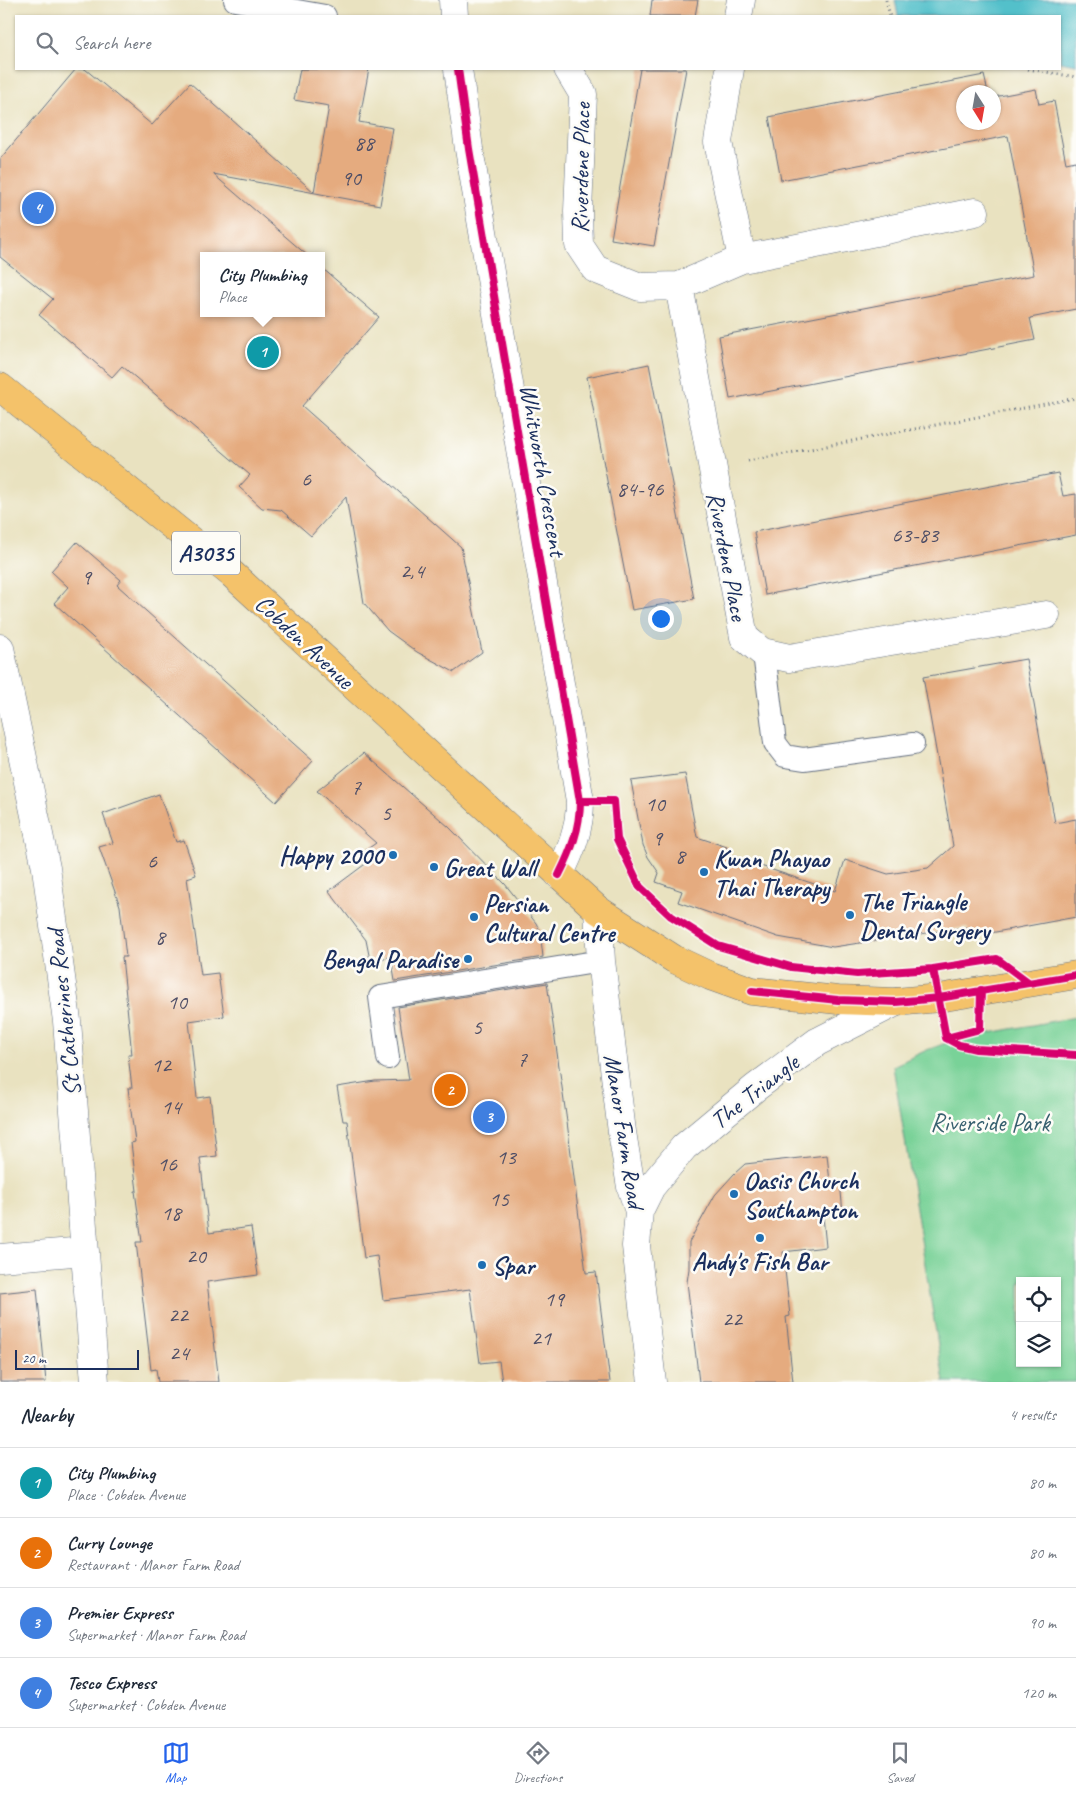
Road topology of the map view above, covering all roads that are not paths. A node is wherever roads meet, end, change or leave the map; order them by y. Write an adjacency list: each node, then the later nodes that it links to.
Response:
1 (235, 0): 4 (lane)
2 (453, 0): 5 (street)
3 (740, 0): 6 (street)
4 (319, 15)
5 (454, 15)
6 (738, 15)
7 (458, 70): 18 (street, Whitworth Crescent)
8 (569, 70): 12 (street, Riverdene Place)
9 (730, 70): 11 (street)
10 (975, 212): 11 (street, Riverdene Place)
11 (742, 259): 12 (street, Riverdene Place)
12 (679, 286): 16 (street, Riverdene Place)
13 (0, 387): 18 (main road, Cobden Avenue / A3035)
14 (1046, 614): 16 (street, Riverdene Place)
15 (0, 648): 25 (street, St Catherines Road)
16 (764, 653): 17 (lane)
17 (913, 744)
18 (559, 875): 19 (main road, Cobden Avenue / A3035)
19 (598, 910): 20 (street, Manor Farm Road); 22 (main road, The Triangle / A3035)
20 (601, 961): 23 (lane); 24 (street, Manor Farm Road)
21 (1076, 975): 22 (main road, The Triangle / A3035)
22 (896, 1002): 24 (street, The Triangle)
23 (388, 1058)
24 (640, 1211): 28 (street, Manor Farm Road)
25 (85, 1251): 26 (street); 27 (street, St Catherines Road)
26 (0, 1258)
27 (95, 1382)
28 (652, 1382)

